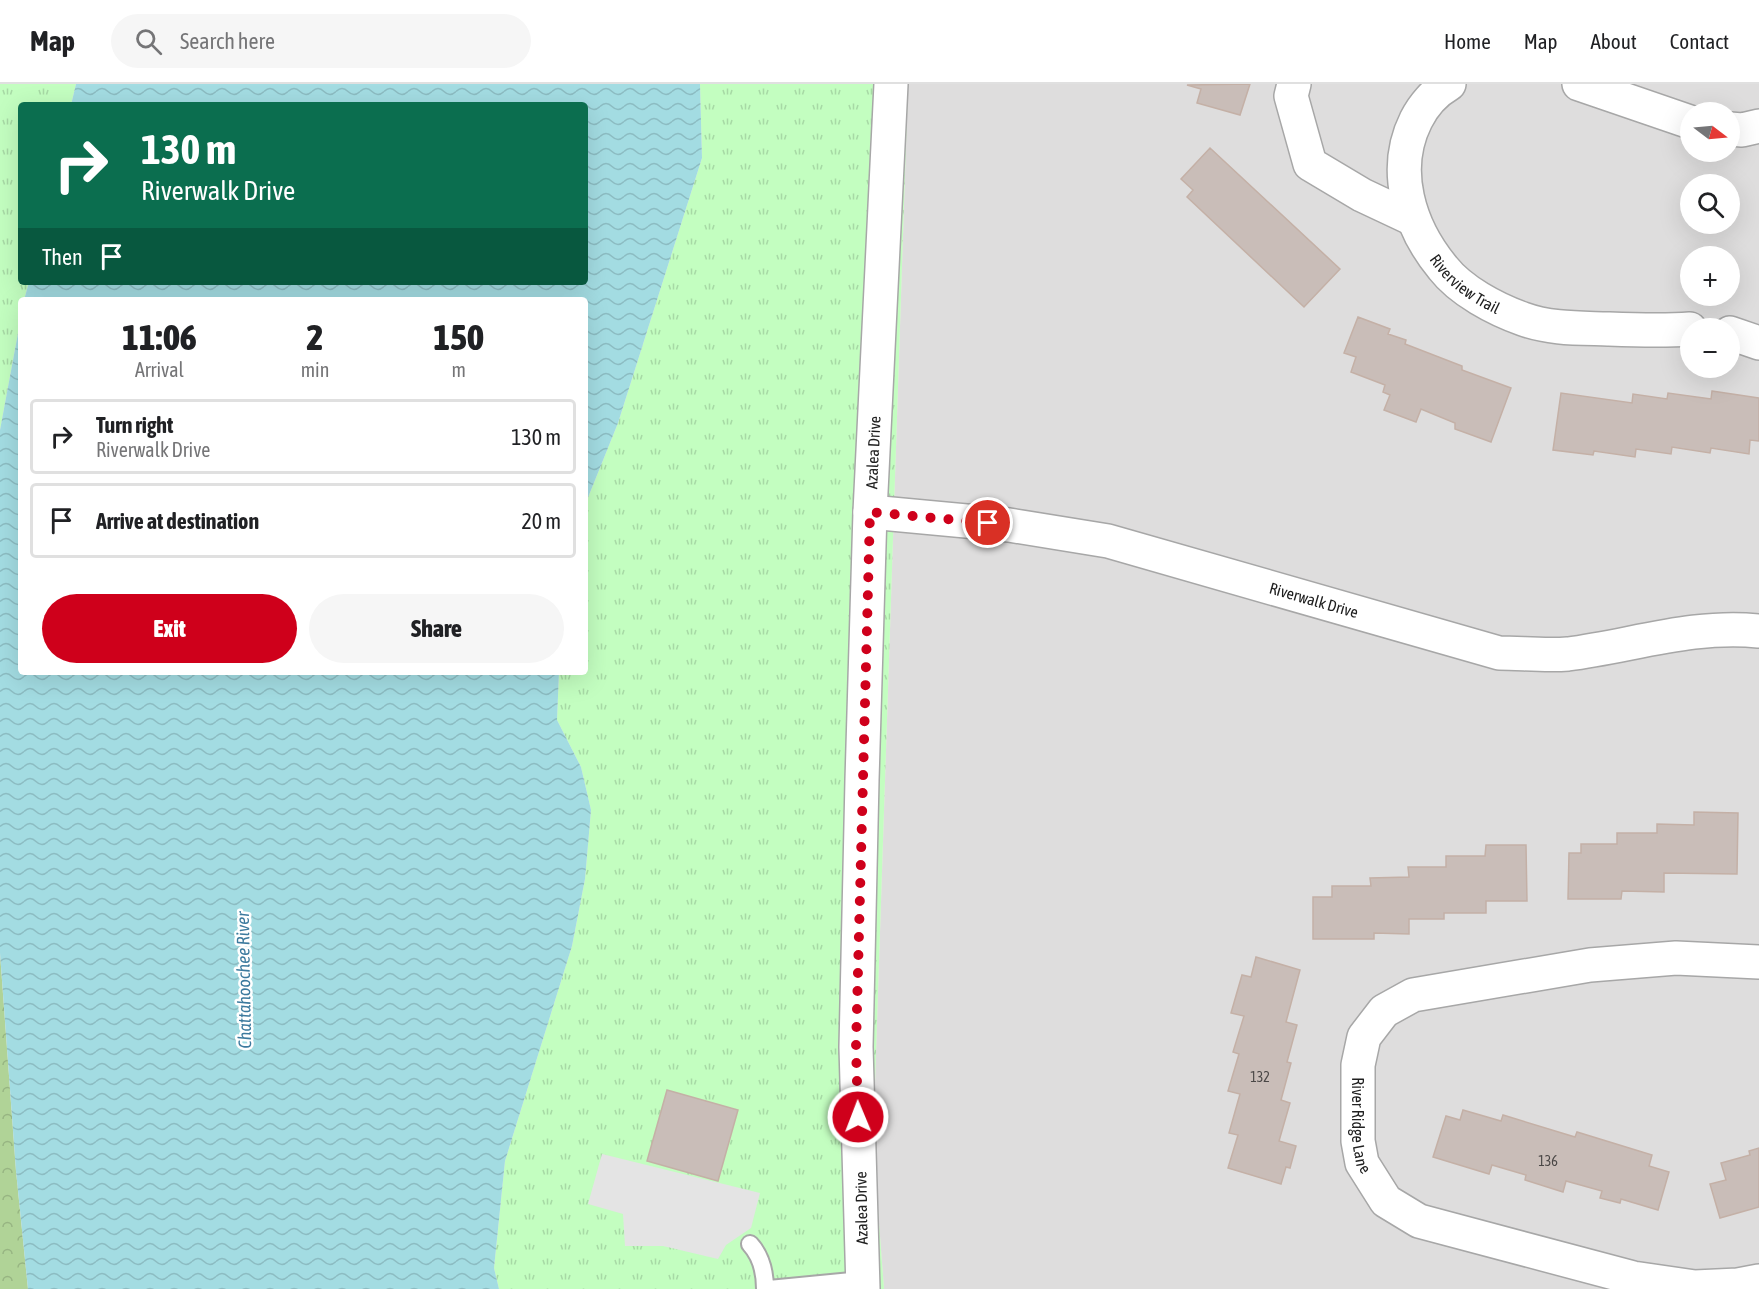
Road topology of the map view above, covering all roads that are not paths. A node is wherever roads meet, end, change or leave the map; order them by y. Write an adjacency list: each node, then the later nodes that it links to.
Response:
1 (891, 84): 12 (street, Azalea Drive)
2 (1294, 84): 8 (street)
3 (1449, 84): 8 (street, Riverview Trail)
4 (1579, 84): 5 (street)
5 (1680, 119)
6 (1759, 126): 7 (street)
7 (1740, 130)
8 (1413, 219): 9 (street, Riverview Trail)
9 (1680, 330)
10 (1740, 337): 11 (street)
11 (1759, 344)
12 (870, 512): 13 (street, Riverwalk Drive); 17 (street, Azalea Drive)
13 (1759, 630)
14 (1759, 962): 16 (street, River Ridge Lane)
15 (750, 1244): 18 (lane)
16 (1759, 1281)
17 (862, 1284): 18 (lane)
18 (767, 1289)

